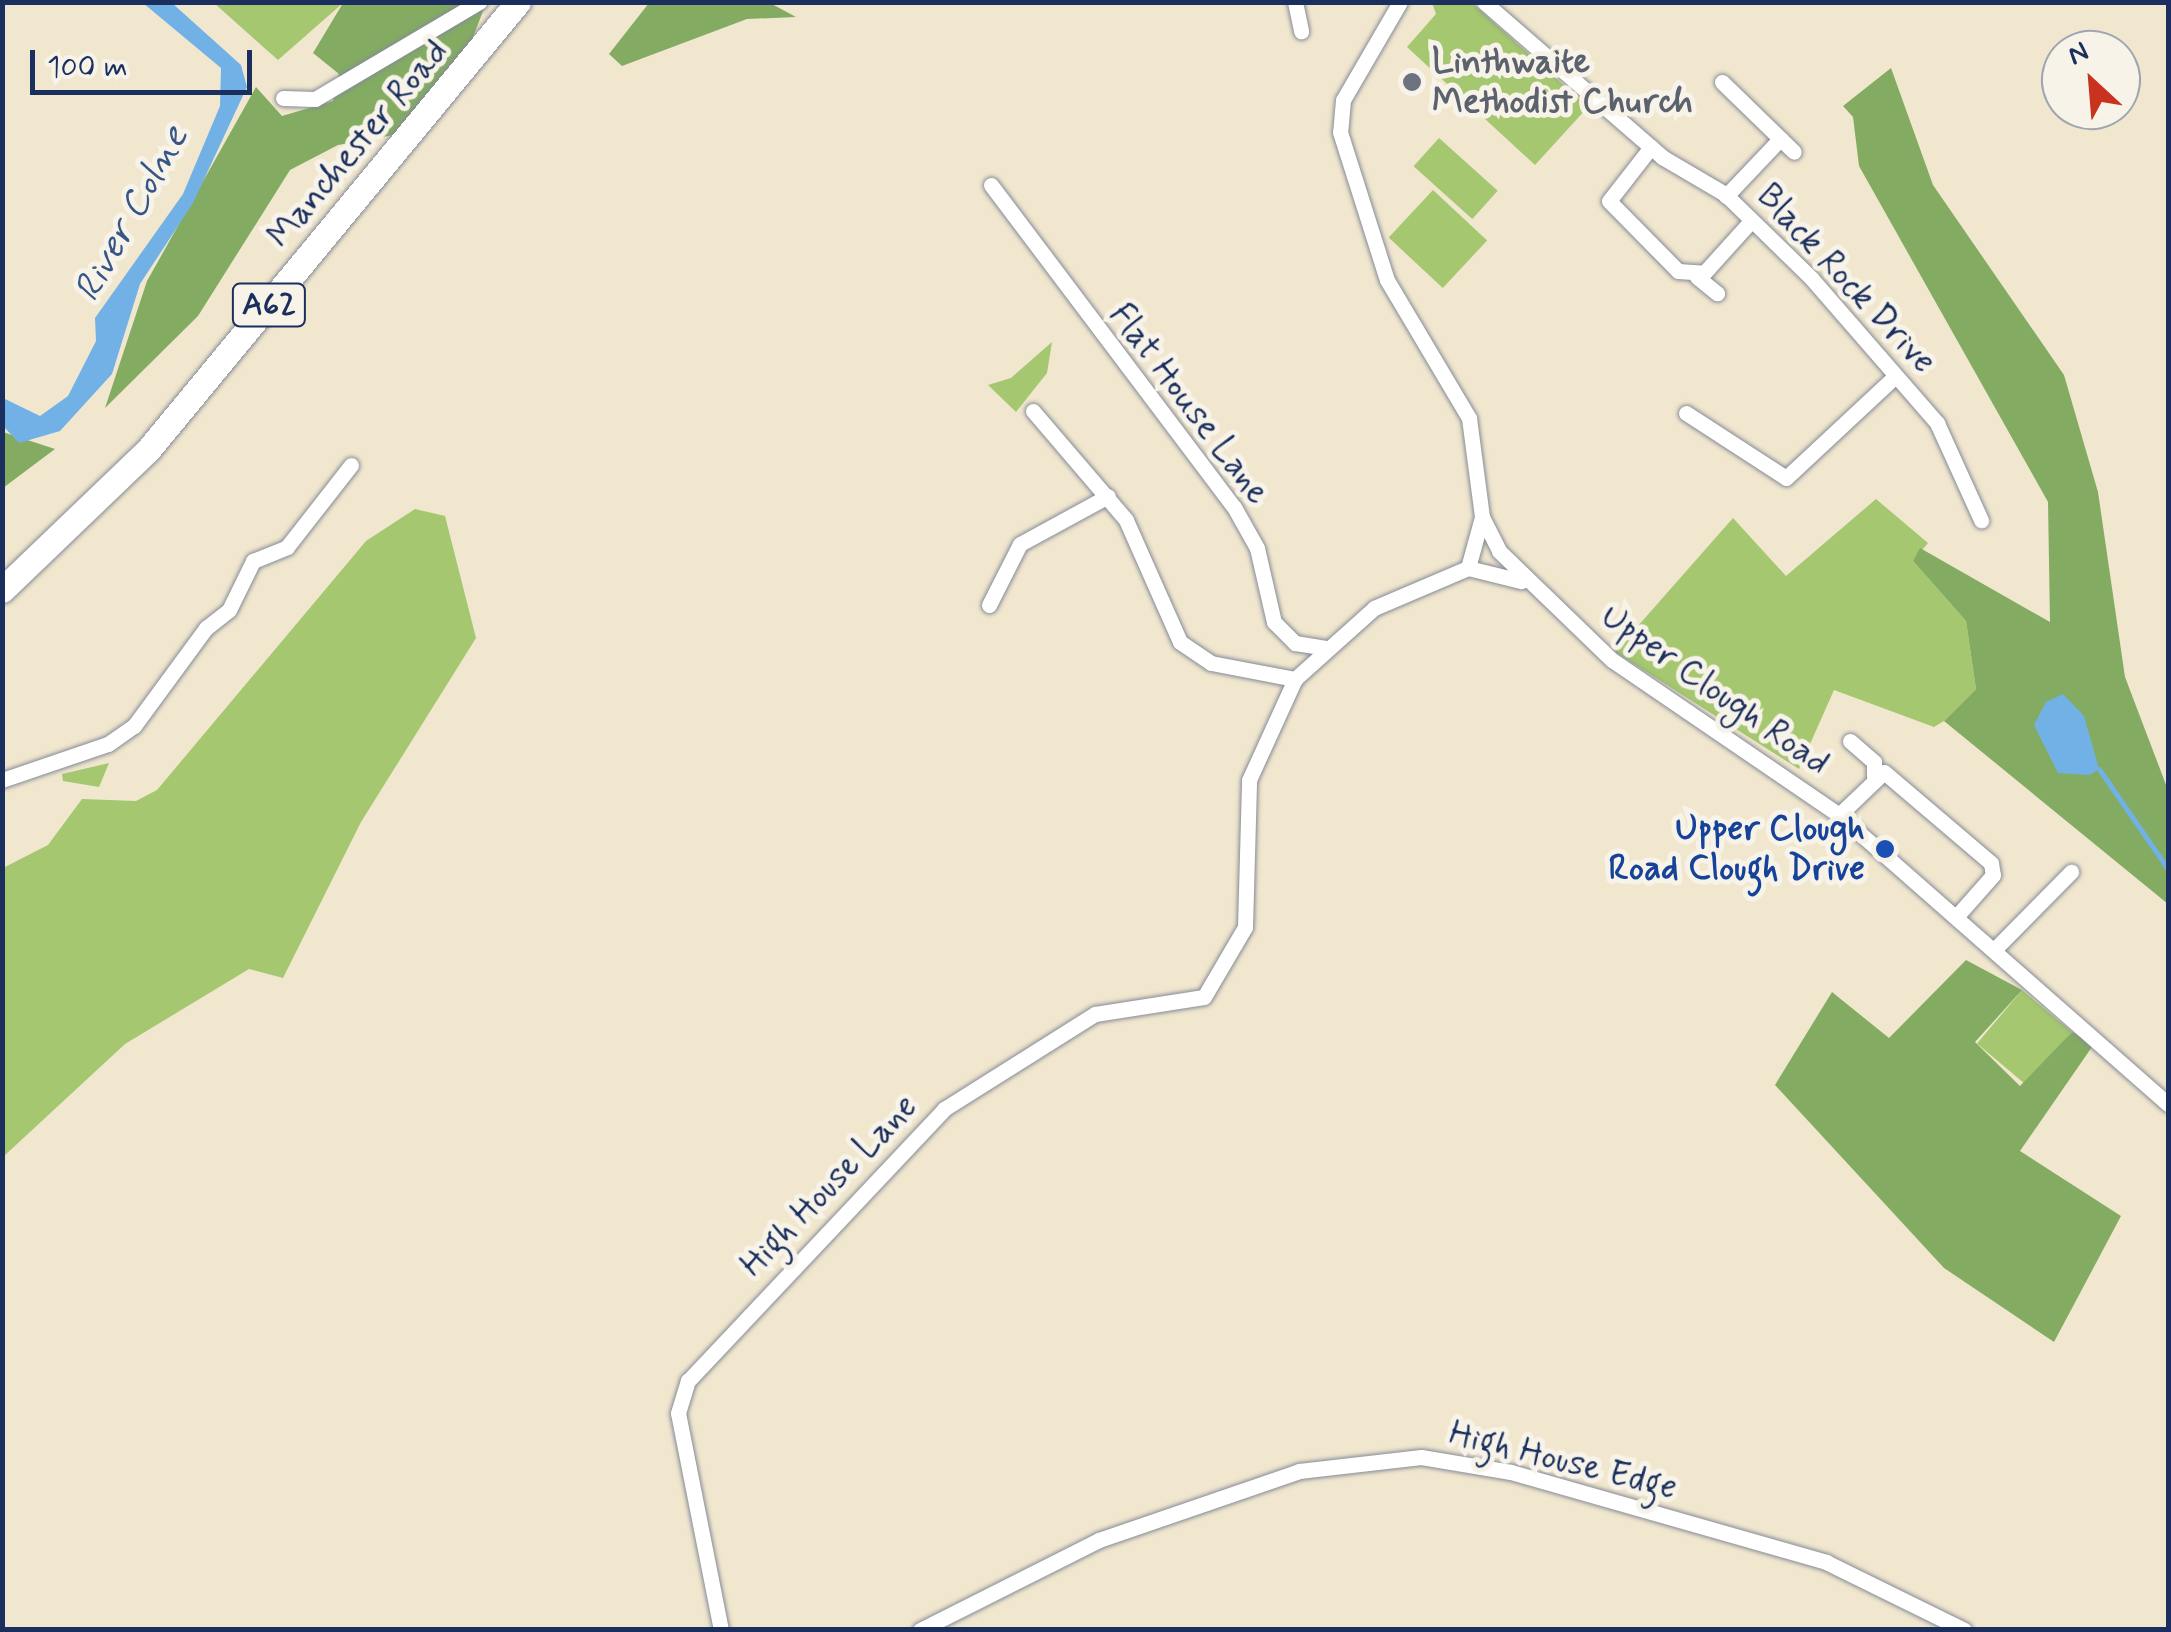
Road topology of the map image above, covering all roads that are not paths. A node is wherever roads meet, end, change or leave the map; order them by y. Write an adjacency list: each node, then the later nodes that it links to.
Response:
1 (478, 2): 8 (street)
2 (518, 2): 26 (main road, Manchester Road / A62)
3 (1295, 2): 6 (street)
4 (1400, 2): 22 (street)
5 (1484, 2): 10 (street, Black Rock Drive)
6 (1301, 31)
7 (1722, 82): 9 (street)
8 (283, 98)
9 (1780, 138): 11 (street); 13 (street)
10 (1652, 148): 13 (street, Black Rock Drive); 15 (street)
11 (1794, 152)
12 (991, 184): 28 (street, Flat House Lane)
13 (1726, 196): 14 (street, Black Rock Drive)
14 (1751, 221): 15 (street); 17 (street, Black Rock Drive)
15 (1696, 277): 16 (street)
16 (1717, 293)
17 (1891, 380): 19 (street); 23 (street, Black Rock Drive)
18 (1033, 411): 21 (street)
19 (1686, 413)
20 (351, 465): 32 (street)
21 (1108, 496): 27 (street); 29 (street)
22 (1482, 517): 24 (street); 25 (street, Upper Clough Road)
23 (1982, 520)
24 (1468, 568): 25 (street); 28 (street, High House Lane)
25 (1521, 581): 33 (street, Upper Clough Road)
26 (2, 590)
27 (988, 605)
28 (1326, 648): 29 (street, High House Lane)
29 (1295, 679): 38 (street, High House Lane)
30 (1850, 741): 31 (street)
31 (1874, 776): 33 (street); 35 (street)
32 (2, 780)
33 (1839, 815): 35 (street, Upper Clough Road)
34 (2071, 872): 36 (street)
35 (1956, 917): 36 (street, Upper Clough Road)
36 (1994, 950): 37 (street, Upper Clough Road)
37 (2168, 1104)
38 (720, 1630)
39 (920, 1630): 40 (street, High House Edge)
40 (1964, 1630)

